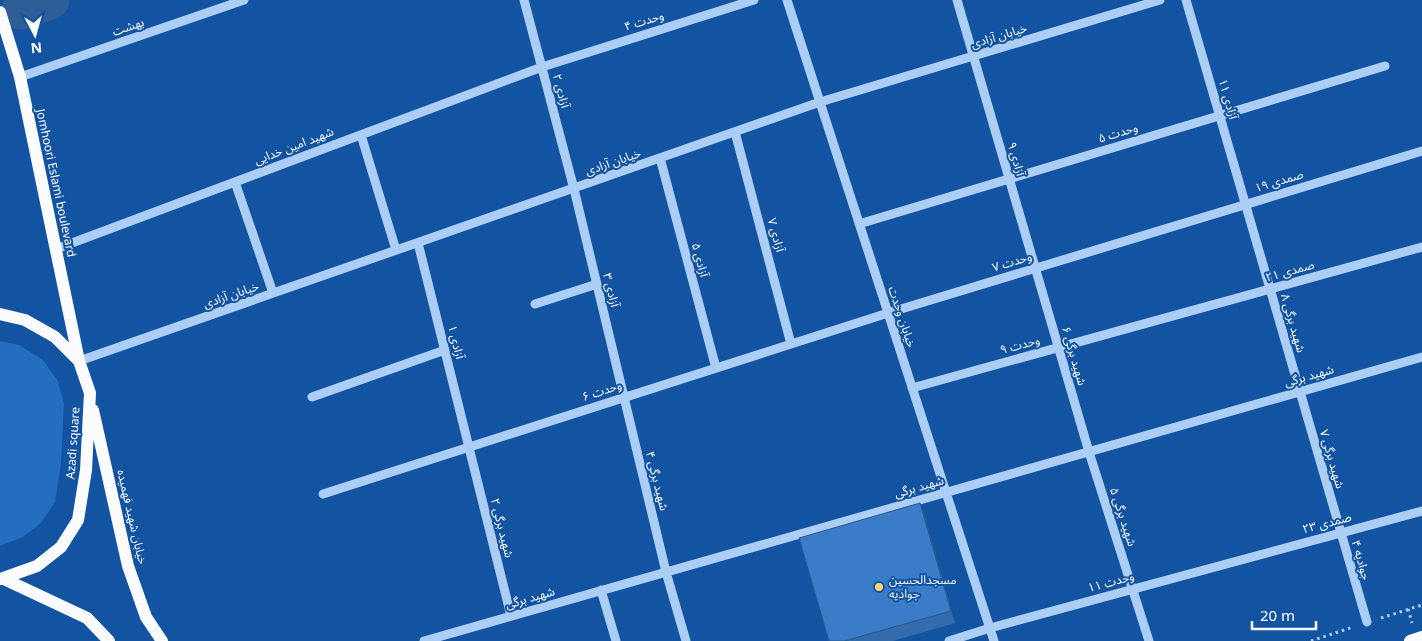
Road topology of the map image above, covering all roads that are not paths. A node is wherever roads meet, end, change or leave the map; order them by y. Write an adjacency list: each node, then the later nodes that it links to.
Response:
1 (244, 0): 12 (street, بهشت)
2 (524, 0): 11 (street, آزادی ۲)
3 (754, 0): 11 (street, وحدت ۴)
4 (787, 0): 13 (street, خیابان وحدت)
5 (957, 0): 9 (street, آزادی ۹)
6 (1160, 0): 9 (street, خیابان آزادی)
7 (1186, 0): 14 (street, آزادی ۱۱)
8 (0, 12): 12 (main road, Jomhoori Eslami boulevard)
9 (973, 56): 13 (street, خیابان آزادی); 19 (street, آزادی ۹)
10 (1385, 66): 14 (street, وحدت ۵)
11 (542, 67): 16 (street, شهید امین خدایی); 21 (street, آزادی ۲)
12 (20, 77): 27 (main road, Jomhoori Eslami boulevard)
13 (820, 102): 15 (street, خیابان آزادی); 23 (street, خیابان وحدت)
14 (1219, 115): 19 (street, وحدت ۵); 22 (street, آزادی ۱۱)
15 (735, 132): 18 (street, خیابان آزادی); 37 (street, آزادی ۷)
16 (361, 135): 20 (street, شهید امین خدایی); 28 (street)
17 (1422, 150): 22 (street, صمدی ۱۹)
18 (660, 158): 21 (street, خیابان آزادی); 42 (street, آزادی ۵)
19 (1009, 178): 23 (street, وحدت ۵); 29 (street, آزادی ۹)
20 (234, 182): 27 (street, شهید امین خدایی); 32 (street)
21 (574, 189): 25 (street, خیابان آزادی); 30 (street, آزادی ۳)
22 (1245, 204): 24 (street, صمدی ۱۹); 31 (street, شهید برگی ۸)
23 (859, 224): 34 (street, خیابان وحدت)
24 (1143, 235): 29 (street, وحدت ۷)
25 (418, 243): 28 (street, خیابان آزادی); 39 (street, آزادی ۱)
26 (1422, 247): 31 (street, صمدی ۲۱)
27 (56, 249): 41 (main road, Jomhoori Eslami boulevard)
28 (396, 250): 32 (street, خیابان آزادی)
29 (1035, 268): 34 (street, وحدت ۷); 38 (street, شهید برگی ۶)
30 (597, 284): 33 (street); 47 (street, آزادی ۳)
31 (1270, 289): 36 (street, صمدی ۲۱); 44 (street, شهید برگی ۸)
32 (274, 293): 41 (street, خیابان آزادی)
33 (535, 304)
34 (888, 313): 37 (street, وحدت ۶); 43 (street, خیابان وحدت)
35 (0, 314): 41 (main road, Azadi square)
36 (1164, 318): 38 (street, وحدت ۹)
37 (792, 344): 42 (street, وحدت ۶)
38 (1059, 348): 43 (street, وحدت ۹); 49 (street, شهید برگی ۶)
39 (445, 350): 46 (street); 48 (street, آزادی ۱)
40 (1422, 356): 44 (street, شهید برگی)
41 (79, 361): 45 (main road, Azadi square)
42 (716, 368): 47 (street, وحدت ۶)
43 (912, 388): 50 (street, خیابان وحدت)
44 (1299, 392): 49 (street, شهید برگی); 53 (street, شهید برگی ۷)
45 (90, 393): 56 (main road, Azadi square); 64 (main road, خیابان شهید فهمیده)
46 (312, 397)
47 (624, 397): 48 (street, وحدت ۶); 55 (street, شهید برگی ۴)
48 (469, 447): 51 (street, وحدت ۶); 59 (street, شهید برگی ۲)
49 (1089, 452): 50 (street, شهید برگی); 57 (street, شهید برگی ۵)
50 (946, 492): 55 (street, شهید برگی); 61 (street, خیابان وحدت)
51 (323, 494)
52 (1422, 510): 53 (street, صمدی ۲۳)
53 (1341, 533): 54 (street, صمدی ۲۳); 60 (street, جوادیه ۴)
54 (1238, 560): 57 (street, وحدت ۱۱)
55 (666, 572): 58 (street, شهید برگی); 67 (street, شهید برگی ۴)
56 (2, 579): 63 (main road)
57 (1132, 589): 61 (street, وحدت ۱۱); 70 (street, شهید برگی ۵)
58 (602, 590): 59 (street, شهید برگی); 66 (street)
59 (511, 616): 65 (street, شهید برگی)
60 (1367, 622)
61 (990, 628): 68 (street, وحدت ۱۱); 69 (street, خیابان وحدت)
62 (1422, 637): 71 (main road)
63 (109, 641)
64 (162, 641)
65 (424, 641)
66 (616, 641)
67 (686, 641)
68 (949, 641)
69 (994, 641)
70 (1149, 641)
71 (1410, 641)

